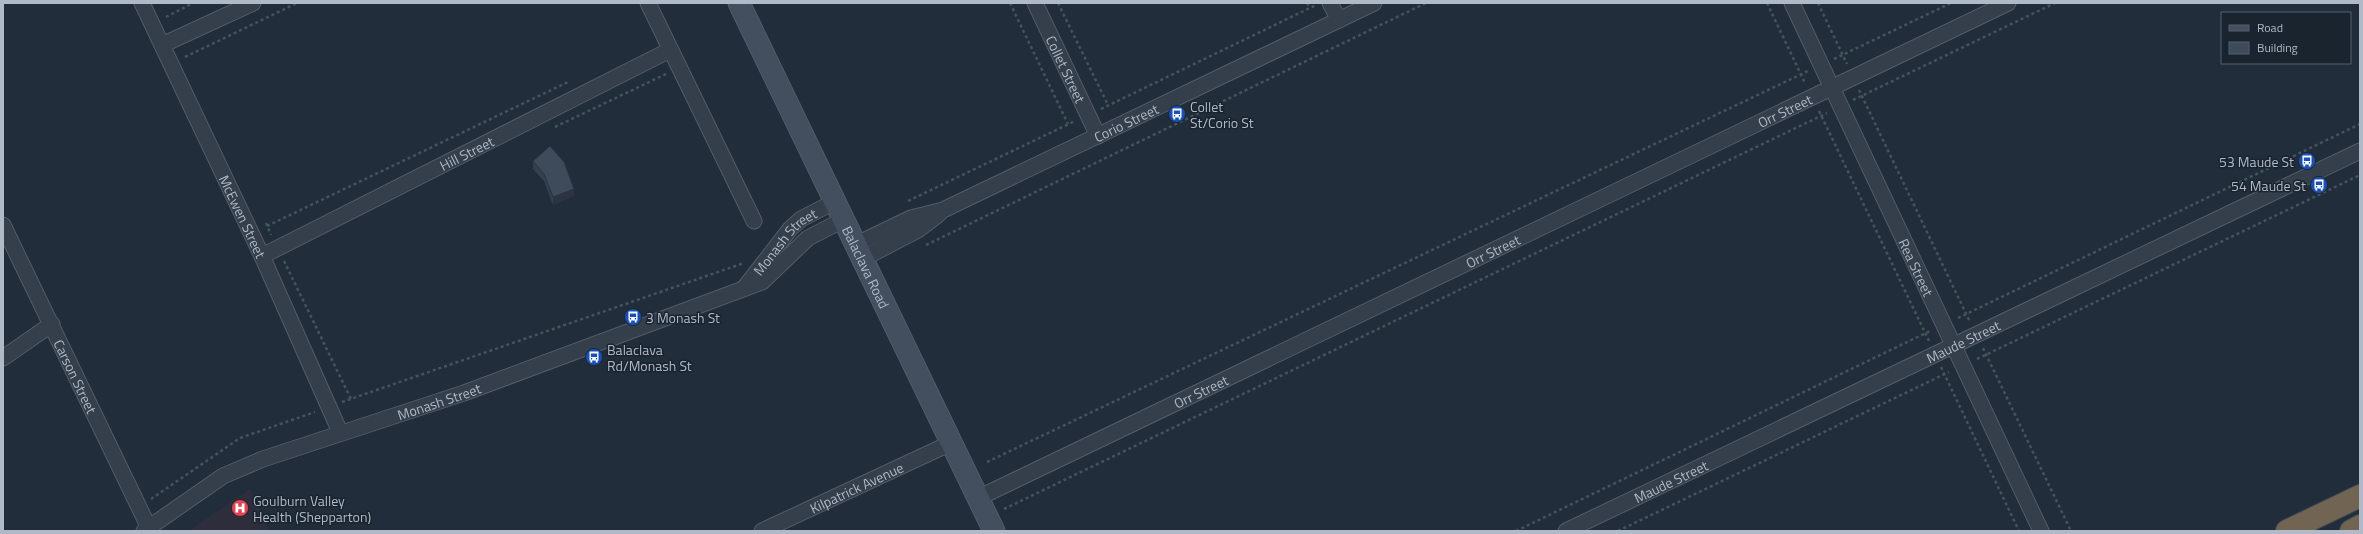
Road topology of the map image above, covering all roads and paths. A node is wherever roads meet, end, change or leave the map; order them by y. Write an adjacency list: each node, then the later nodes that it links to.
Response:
1 (142, 3): 23 (street, McEwen Street)
2 (193, 3): 21 (path)
3 (254, 3): 23 (street)
4 (297, 3): 26 (path)
5 (648, 3): 24 (street)
6 (739, 3): 41 (main road, Balaclava Road)
7 (1010, 3): 37 (path)
8 (1035, 3): 38 (street, Collet Street)
9 (1058, 3): 34 (path)
10 (1308, 3): 20 (path)
11 (1330, 3): 22 (street)
12 (1374, 3): 22 (street, Corio Street)
13 (1426, 3): 45 (path)
14 (1767, 3): 28 (path)
15 (1792, 3): 27 (street, Rea Street)
16 (1818, 3): 25 (path)
17 (1951, 3): 25 (path)
18 (2008, 3): 29 (street, Orr Street)
19 (2055, 3): 32 (path)
20 (1310, 8)
21 (166, 17)
22 (1339, 20): 38 (street, Corio Street)
23 (162, 45): 47 (street, McEwen Street)
24 (670, 50): 42 (street); 47 (street, Hill Street)
25 (1842, 55): 27 (path); 29 (path)
26 (185, 57)
27 (1822, 65): 28 (path); 31 (street, Rea Street)
28 (1801, 74): 33 (path); 60 (path)
29 (1853, 77): 31 (street, Orr Street); 32 (path)
30 (573, 80): 44 (path)
31 (1832, 88): 33 (street, Orr Street); 35 (street, Rea Street)
32 (1862, 96): 35 (path); 50 (path)
33 (1812, 97): 36 (path); 62 (street, Orr Street)
34 (1108, 105)
35 (1841, 106): 36 (path); 51 (street, Rea Street)
36 (1821, 116): 52 (path); 64 (path)
37 (1068, 124)
38 (1098, 136): 46 (street, Corio Street)
39 (2360, 151): 50 (street, Maude Street)
40 (2360, 176): 53 (path)
41 (839, 211): 46 (main road, Balaclava Road); 58 (street, Monash Street)
42 (754, 220)
43 (3, 225): 49 (street, Carson Street)
44 (267, 226)
45 (925, 246)
46 (858, 252): 59 (main road, Balaclava Road)
47 (262, 256): 57 (street, McEwen Street)
48 (746, 262): 57 (path)
49 (52, 324): 54 (street); 63 (street, Carson Street)
50 (1976, 334): 51 (street, Maude Street); 53 (path)
51 (1953, 346): 52 (street, Maude Street); 55 (street, Rea Street)
52 (1935, 354): 56 (path); 70 (street, Maude Street)
53 (1986, 355): 55 (path); 74 (path)
54 (3, 358)
55 (1962, 366): 56 (path); 73 (street, Rea Street)
56 (1945, 374): 71 (path); 72 (path)
57 (329, 407): 58 (street, McEwen Street); 63 (path)
58 (340, 432): 67 (street, Monash Street)
59 (951, 443): 62 (main road, Balaclava Road); 68 (street, Kilpatrick Avenue)
60 (987, 462)
61 (2360, 496): 66 (highway)
62 (978, 498): 69 (main road, Balaclava Road)
63 (139, 508): 67 (street, Carson Street)
64 (1004, 509)
65 (2360, 526): 75 (highway)
66 (2302, 528)
67 (146, 529)
68 (762, 531)
69 (994, 531)
70 (1566, 531)
71 (1618, 531)
72 (2019, 531)
73 (2041, 531)
74 (2070, 531)
75 (2351, 531)

